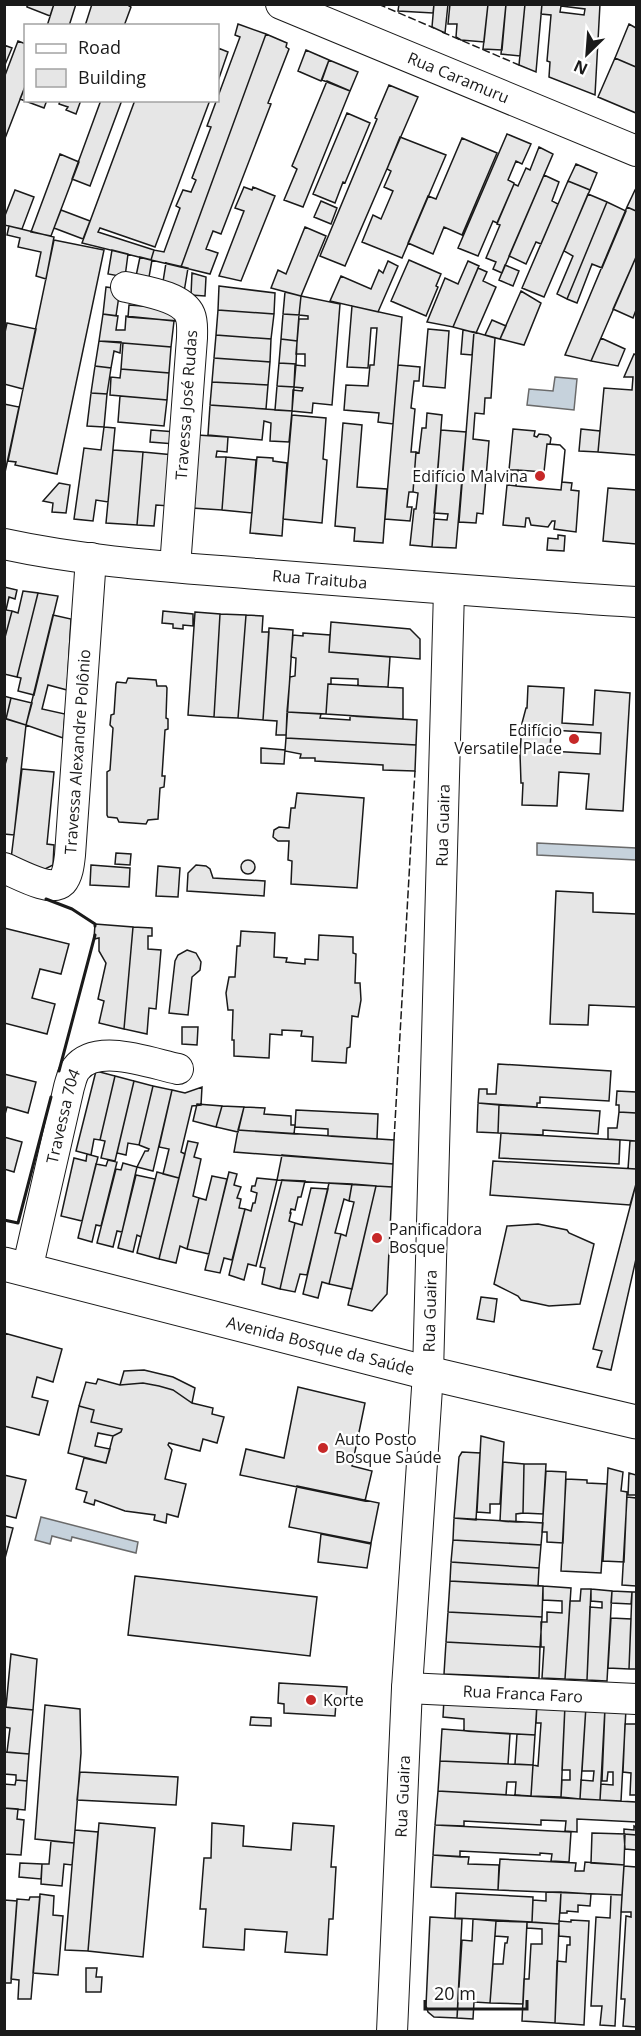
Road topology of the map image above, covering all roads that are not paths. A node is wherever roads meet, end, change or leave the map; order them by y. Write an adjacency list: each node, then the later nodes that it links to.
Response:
1 (281, 4): 2 (street, Rua Caramuru)
2 (636, 151)
3 (126, 287): 6 (street, Travessa José Rudas)
4 (4, 544): 5 (street, Rua Traituba)
5 (92, 558): 6 (street, Rua Traituba); 9 (street, Travessa Alexandre Polônio)
6 (175, 567): 7 (street, Rua Traituba)
7 (448, 590): 8 (street, Rua Traituba); 12 (street, Rua Guaira)
8 (636, 602)
9 (4, 868)
10 (178, 1069): 11 (street, Travessa 704)
11 (16, 1267): 12 (street, Avenida Bosque da Saúde)
12 (428, 1373): 13 (street, Avenida Bosque da Saúde); 14 (street, Rua Guaira)
13 (636, 1422)
14 (407, 1688): 15 (street, Rua Franca Faro); 16 (street, Rua Guaira)
15 (636, 1699)
16 (392, 2031)

